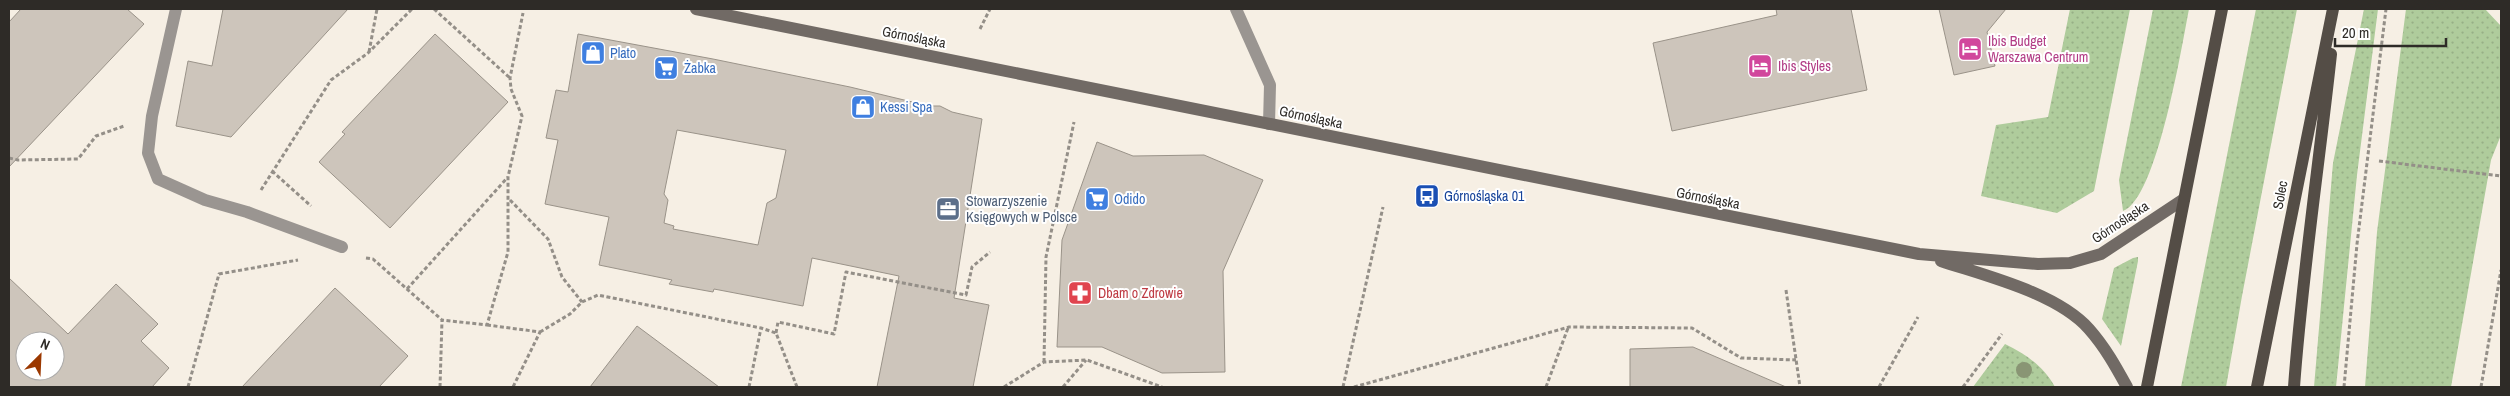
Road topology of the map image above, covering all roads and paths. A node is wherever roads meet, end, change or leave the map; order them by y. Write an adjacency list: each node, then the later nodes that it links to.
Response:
1 (176, 9): 15 (street)
2 (377, 9): 13 (path)
3 (412, 9): 13 (path)
4 (434, 9): 14 (path)
5 (696, 9): 17 (street, Górnośląska)
6 (990, 9): 12 (path)
7 (1236, 9): 17 (street)
8 (2222, 9): 22 (main road)
9 (2335, 9): 62 (main road, Solec); 63 (main road)
10 (2386, 9): 64 (path)
11 (523, 13): 14 (path)
12 (980, 29)
13 (368, 53): 25 (path)
14 (510, 78): 21 (path)
15 (152, 116): 18 (path); 25 (street)
16 (1074, 122): 45 (path)
17 (1269, 124): 28 (street, Górnośląska)
18 (9, 158)
19 (2378, 161): 20 (path)
20 (2501, 176)
21 (508, 177): 23 (path); 32 (path)
22 (2184, 199): 28 (street, Górnośląska); 61 (main road)
23 (510, 200): 34 (path); 37 (path)
24 (1384, 207): 54 (path)
25 (247, 212): 26 (street)
26 (342, 247)
27 (990, 252): 41 (path)
28 (1919, 254): 60 (street, Górnośląska)
29 (358, 256): 32 (path)
30 (305, 259): 46 (path)
31 (2501, 270): 65 (path)
32 (407, 289): 36 (path)
33 (1786, 290): 44 (path)
34 (582, 302): 39 (path); 40 (path)
35 (1918, 317): 58 (path)
36 (442, 320): 37 (path); 47 (path)
37 (487, 325): 40 (path)
38 (1568, 327): 44 (path); 55 (path); 56 (path)
39 (761, 328): 41 (path); 49 (path)
40 (540, 332): 48 (path)
41 (776, 333): 50 (path)
42 (2002, 334): 59 (path)
43 (1087, 360): 45 (path); 52 (path); 53 (path)
44 (1796, 360): 57 (path)
45 (1044, 362): 51 (path)
46 (188, 387)
47 (440, 387)
48 (513, 387)
49 (749, 387)
50 (797, 387)
51 (1004, 387)
52 (1063, 387)
53 (1162, 387)
54 (1343, 387)
55 (1354, 387)
56 (1546, 387)
57 (1800, 387)
58 (1879, 387)
59 (1963, 387)
60 (2127, 387)
61 (2147, 387)
62 (2257, 387)
63 (2294, 387)
64 (2344, 387)
65 (2481, 387)

